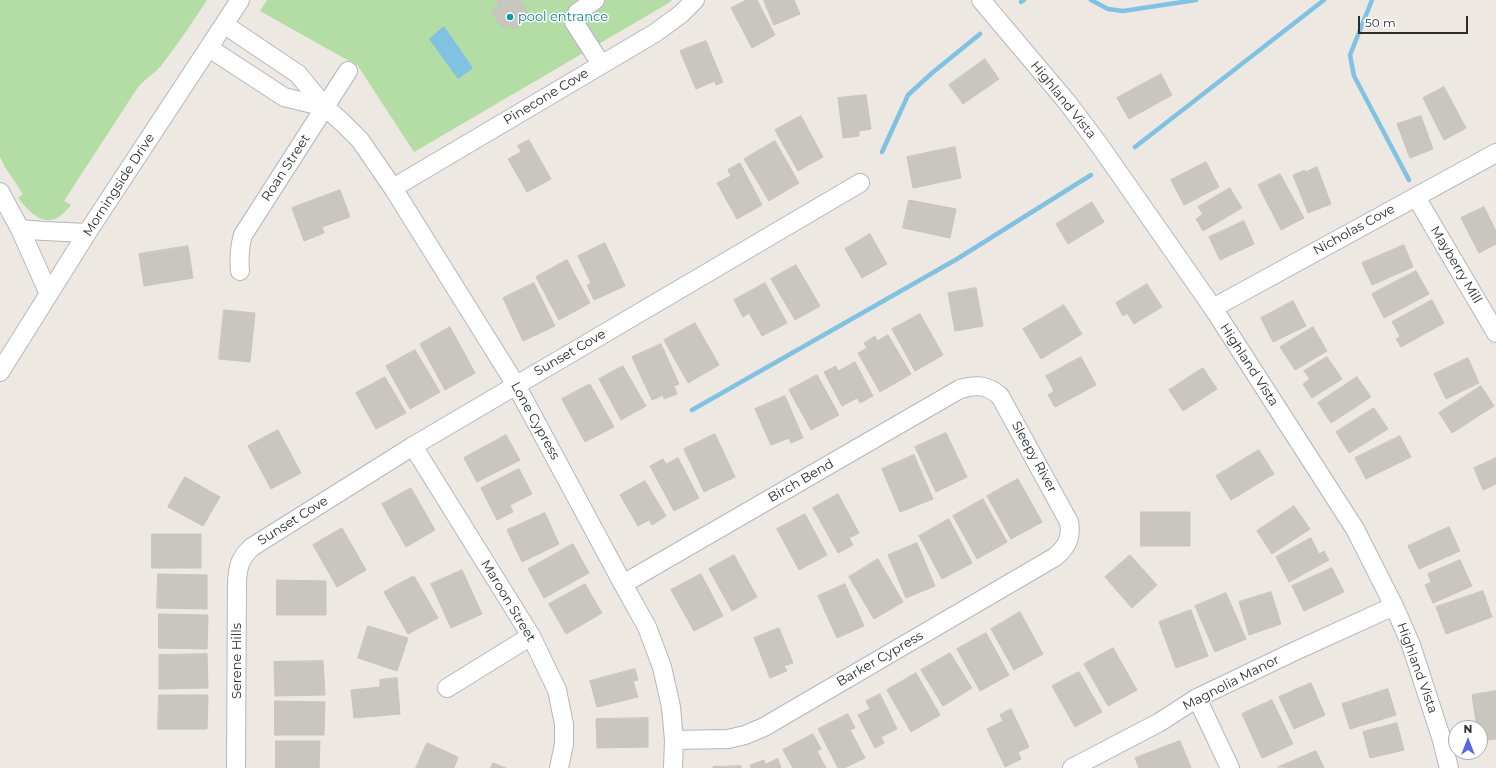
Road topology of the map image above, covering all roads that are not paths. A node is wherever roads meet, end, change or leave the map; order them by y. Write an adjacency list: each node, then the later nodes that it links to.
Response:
1 (240, 0): 5 (street, Morningside Drive)
2 (594, 0): 7 (street)
3 (981, 0): 19 (street, Highland Vista)
4 (686, 3): 7 (street, Pinecone Cove)
5 (225, 25): 6 (street, Morningside Drive); 9 (street, Lone Cypress)
6 (210, 48): 9 (street, Lone Cypress); 16 (street, Morningside Drive)
7 (601, 64): 12 (street, Pinecone Cove)
8 (348, 71): 9 (street, Roan Street)
9 (325, 107): 12 (street, Lone Cypress); 17 (street, Roan Street)
10 (1496, 153): 14 (street, Nicholas Cove)
11 (860, 183): 22 (street, Sunset Cove)
12 (393, 188): 22 (street, Lone Cypress)
13 (0, 192): 15 (street)
14 (1416, 197): 19 (street, Nicholas Cove); 20 (street, Mayberry Mill)
15 (20, 229): 16 (street); 18 (street)
16 (88, 233): 18 (street, Morningside Drive)
17 (240, 271)
18 (49, 294): 21 (street, Morningside Drive)
19 (1213, 308): 28 (street, Highland Vista)
20 (1496, 333)
21 (0, 372)
22 (516, 385): 24 (street, Sunset Cove); 27 (street, Lone Cypress)
23 (982, 386): 25 (street, Sleepy River); 27 (street, Birch Bend)
24 (413, 446): 26 (street, Sunset Cove); 29 (street, Maroon Street)
25 (1070, 538): 32 (street, Barker Cypress)
26 (243, 555): 33 (street, Serene Hills)
27 (623, 584): 32 (street, Lone Cypress)
28 (1394, 606): 31 (street, Magnolia Manor); 38 (street, Highland Vista)
29 (531, 636): 30 (street); 34 (street, Maroon Street)
30 (446, 688)
31 (1198, 698): 36 (street, Magnolia Manor); 37 (street)
32 (674, 740): 35 (street, Lone Cypress)
33 (236, 768)
34 (558, 768)
35 (673, 768)
36 (1072, 768)
37 (1230, 768)
38 (1449, 768)

